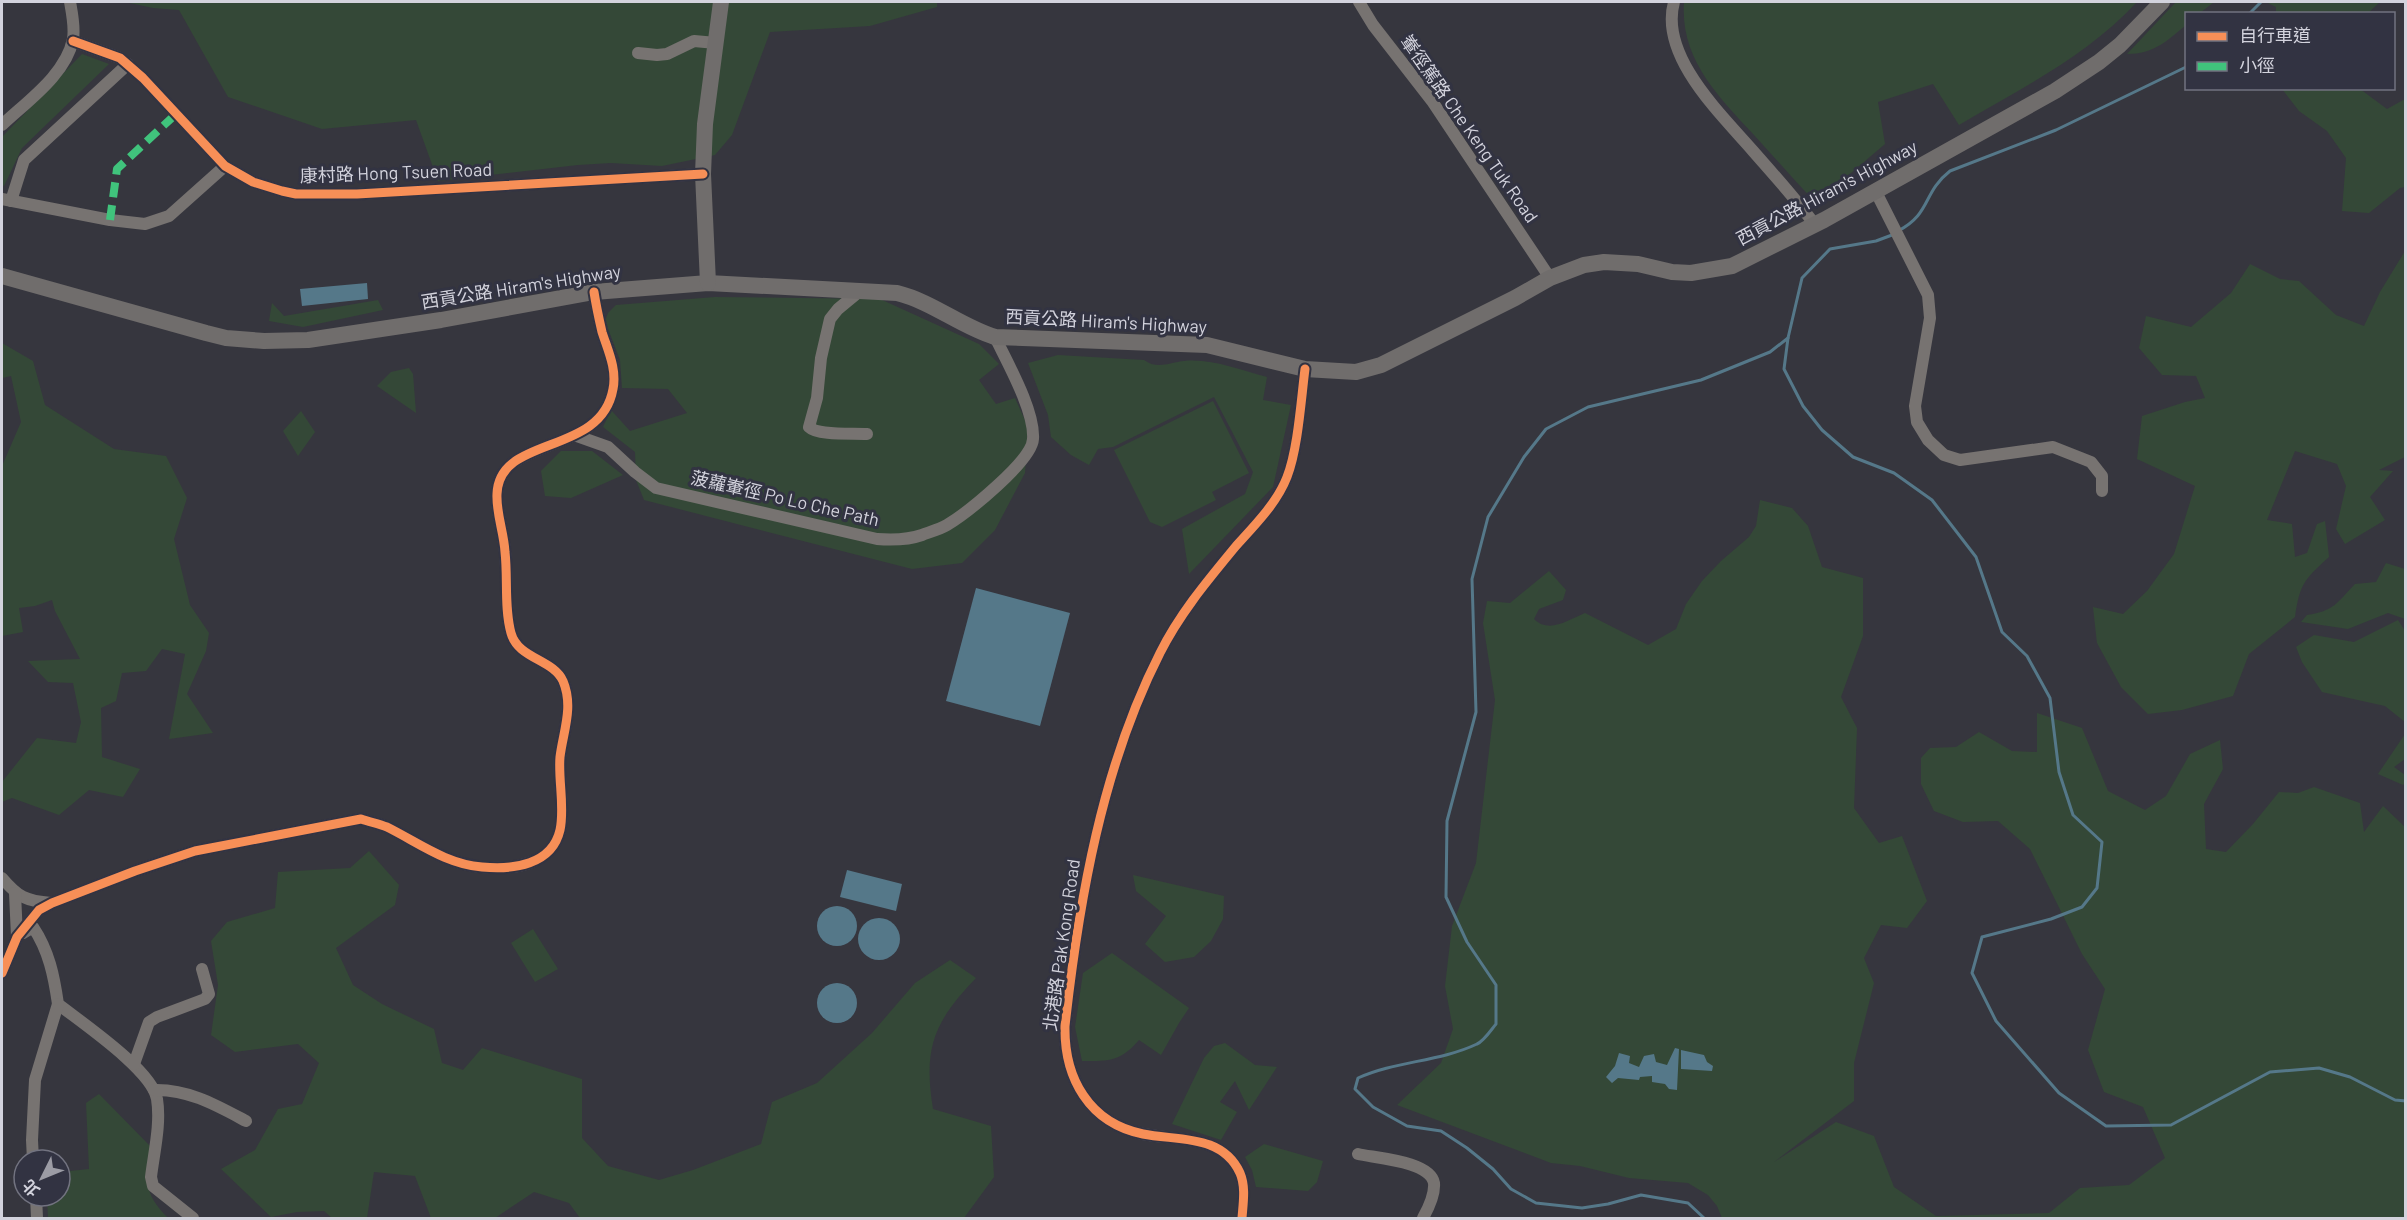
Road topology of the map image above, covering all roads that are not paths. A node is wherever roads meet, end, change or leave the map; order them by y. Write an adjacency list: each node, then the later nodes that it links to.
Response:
1 (70, 2): 6 (street)
2 (721, 2): 7 (main road)
3 (1359, 2): 17 (street, 輋徑篤路 Che Keng Tuk Road)
4 (1674, 2): 15 (street)
5 (2162, 2): 13 (main road, 西貢公路 Hiram's Highway)
6 (73, 41): 9 (street, 康村路 Hong Tsuen Road); 10 (street)
7 (716, 43): 8 (street); 12 (main road)
8 (638, 53)
9 (128, 64): 11 (street, 康村路 Hong Tsuen Road); 14 (street)
10 (2, 125)
11 (225, 166): 12 (street, 康村路 Hong Tsuen Road); 14 (street)
12 (703, 174): 18 (main road)
13 (1876, 192): 15 (main road, 西貢公路 Hiram's Highway); 25 (street)
14 (6, 200)
15 (1815, 225): 17 (main road, 西貢公路 Hiram's Highway)
16 (2, 276): 20 (main road, 西貢公路 Hiram's Highway)
17 (1550, 278): 22 (main road, 西貢公路 Hiram's Highway)
18 (708, 283): 19 (main road, 西貢公路 Hiram's Highway); 20 (main road, 西貢公路 Hiram's Highway)
19 (861, 290): 21 (main road, 西貢公路 Hiram's Highway); 23 (street)
20 (594, 292): 24 (street)
21 (995, 337): 22 (main road, 西貢公路 Hiram's Highway); 24 (street, 菠蘿輋徑 Po Lo Che Path)
22 (1305, 369): 39 (street, 北港路 Pak Kong Road)
23 (867, 434)
24 (577, 436): 28 (street)
25 (2102, 491)
26 (2, 878): 27 (street)
27 (15, 893): 28 (street); 29 (street)
28 (52, 903): 29 (street)
29 (17, 937): 31 (street); 32 (street)
30 (202, 969): 33 (street)
31 (2, 973)
32 (58, 1004): 33 (street); 36 (street)
33 (134, 1064): 34 (street)
34 (153, 1090): 35 (street); 38 (street)
35 (246, 1121)
36 (32, 1148)
37 (1358, 1154): 40 (street)
38 (193, 1218)
39 (1242, 1218)
40 (1423, 1218)

